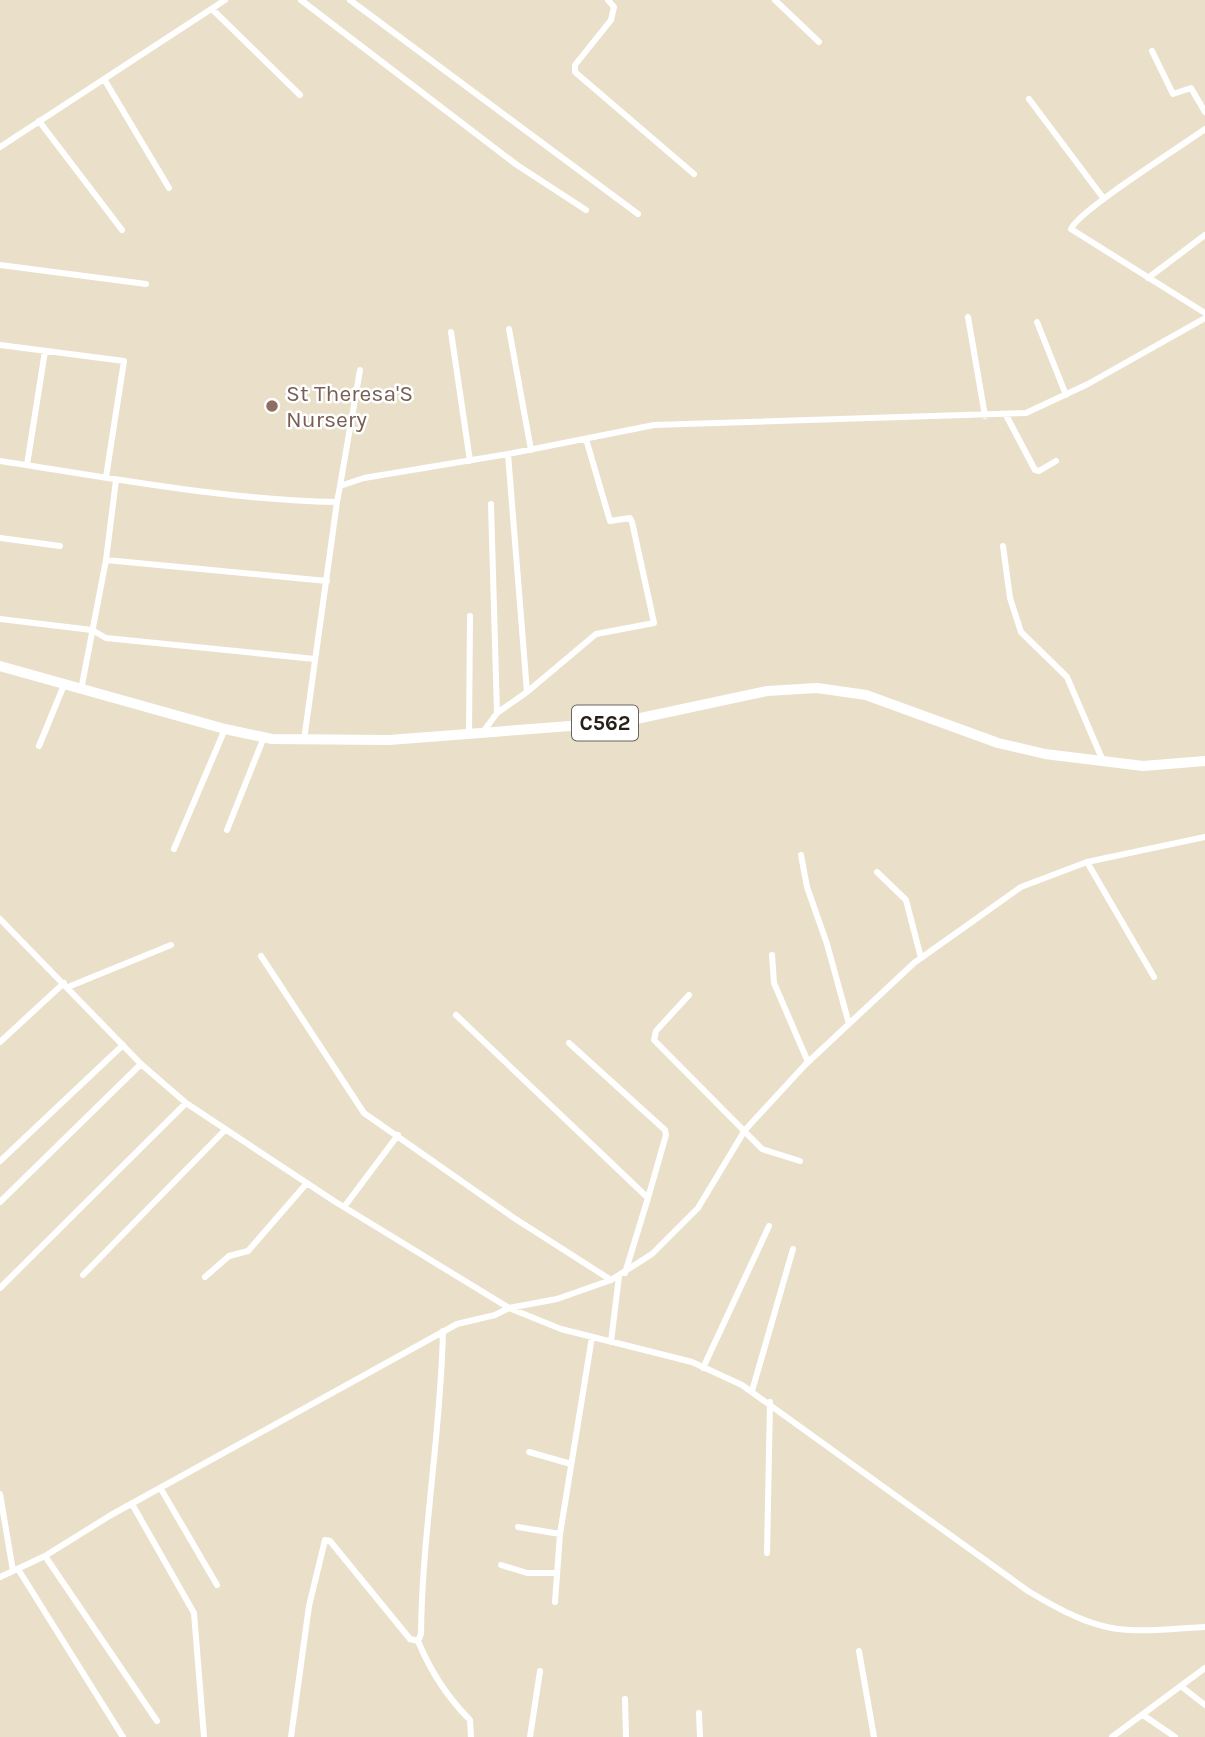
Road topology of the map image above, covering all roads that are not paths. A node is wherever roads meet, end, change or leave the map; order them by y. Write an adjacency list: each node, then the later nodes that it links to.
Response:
1 (225, 0): 6 (street)
2 (301, 0): 19 (street)
3 (350, 0): 20 (street)
4 (608, 0): 16 (street)
5 (775, 0): 7 (street)
6 (212, 9): 9 (street); 10 (street)
7 (819, 42)
8 (1152, 51): 12 (street)
9 (104, 79): 13 (street); 17 (street)
10 (300, 95)
11 (1029, 99): 18 (street)
12 (1205, 112)
13 (39, 121): 15 (street); 21 (street)
14 (1205, 129): 18 (street)
15 (0, 148)
16 (694, 174)
17 (169, 188)
18 (1104, 199): 24 (street)
19 (586, 210)
20 (638, 214)
21 (122, 230)
22 (1205, 235): 24 (street)
23 (0, 265): 25 (street)
24 (1148, 278): 26 (street)
25 (146, 284)
26 (1205, 315): 34 (street)
27 (968, 317): 36 (street)
28 (1037, 322): 34 (street)
29 (509, 329): 38 (street)
30 (451, 332): 41 (street)
31 (0, 345): 32 (street)
32 (45, 351): 43 (street); 44 (street)
33 (360, 370): 46 (street)
34 (1066, 395): 35 (street)
35 (1006, 415): 36 (street); 42 (street)
36 (985, 416): 37 (street)
37 (586, 439): 38 (street); 61 (street)
38 (531, 450): 39 (street)
39 (508, 454): 41 (street); 61 (street)
40 (0, 461): 43 (street)
41 (470, 461): 46 (street)
42 (1056, 461)
43 (27, 465): 44 (street)
44 (106, 477): 45 (street)
45 (116, 480): 47 (street); 52 (street)
46 (340, 486): 47 (street)
47 (337, 502): 53 (street)
48 (491, 504): 62 (street)
49 (0, 538): 50 (street)
50 (60, 546)
51 (1003, 546): 69 (street)
52 (106, 560): 53 (street); 56 (street)
53 (327, 582): 57 (street)
54 (470, 616): 65 (street)
55 (0, 619): 56 (street)
56 (92, 630): 57 (street); 60 (street)
57 (315, 659): 67 (street)
58 (0, 666): 59 (main road, C562)
59 (64, 685): 60 (main road, C562); 68 (street)
60 (81, 690): 63 (main road, C562)
61 (527, 692): 62 (street)
62 (497, 713): 64 (street)
63 (225, 729): 66 (main road, C562); 73 (street)
64 (483, 732): 65 (main road, C562); 69 (main road, C562)
65 (468, 733): 67 (main road, C562)
66 (264, 737): 67 (main road, C562); 71 (street)
67 (304, 740)
68 (39, 746)
69 (1103, 761): 70 (main road, C562)
70 (1205, 761)
71 (227, 830)
72 (1205, 837): 75 (street)
73 (174, 849)
74 (801, 855): 86 (street)
75 (1087, 862): 81 (street); 82 (street)
76 (877, 872): 81 (street)
77 (0, 919): 83 (street)
78 (171, 945): 83 (street)
79 (772, 955): 90 (street)
80 (261, 956): 95 (street)
81 (921, 958): 86 (street)
82 (1154, 977)
83 (66, 984): 87 (street); 89 (street)
84 (689, 995): 94 (street)
85 (456, 1016): 99 (street)
86 (849, 1024): 90 (street)
87 (0, 1042)
88 (569, 1043): 99 (street)
89 (123, 1045): 91 (street); 96 (street)
90 (808, 1062): 94 (street)
91 (141, 1064): 92 (street); 100 (street)
92 (186, 1103): 93 (street); 108 (street)
93 (225, 1130): 98 (street); 104 (street)
94 (745, 1130): 97 (street); 105 (street)
95 (398, 1135): 101 (street); 107 (street)
96 (0, 1161)
97 (800, 1161)
98 (307, 1184): 101 (street); 106 (street)
99 (648, 1198): 105 (street)
100 (0, 1202)
101 (344, 1207): 109 (street)
102 (769, 1226): 113 (street)
103 (793, 1249): 114 (street)
104 (83, 1275)
105 (622, 1275): 107 (street); 112 (street)
106 (205, 1276)
107 (611, 1280): 109 (street)
108 (0, 1288)
109 (509, 1308): 110 (street); 111 (street)
110 (443, 1331): 118 (street); 132 (street)
111 (592, 1337): 112 (street); 117 (street)
112 (611, 1342): 113 (street)
113 (704, 1368): 114 (street)
114 (752, 1391): 115 (street)
115 (769, 1402): 123 (street); 131 (street)
116 (529, 1452): 117 (street)
117 (571, 1464): 122 (street)
118 (161, 1489): 120 (street); 129 (street)
119 (0, 1494): 126 (street)
120 (132, 1504): 124 (street); 143 (street)
121 (519, 1527): 122 (street)
122 (559, 1534): 127 (street)
123 (768, 1553)
124 (45, 1556): 126 (street); 141 (street)
125 (501, 1565): 127 (street)
126 (15, 1570): 128 (street); 142 (street)
127 (556, 1573): 130 (street)
128 (0, 1577)
129 (216, 1585)
130 (555, 1602)
131 (1205, 1627)
132 (418, 1641): 144 (street); 145 (street)
133 (859, 1651): 149 (street)
134 (1205, 1668): 136 (street)
135 (540, 1671): 146 (street)
136 (1182, 1687): 138 (street); 140 (street)
137 (625, 1699): 147 (street)
138 (1205, 1704)
139 (699, 1713): 148 (street)
140 (1143, 1715): 150 (street); 151 (street)
141 (157, 1721)
142 (123, 1737)
143 (204, 1737)
144 (291, 1737)
145 (471, 1737)
146 (530, 1737)
147 (626, 1737)
148 (700, 1737)
149 (874, 1737)
150 (1112, 1737)
151 (1175, 1737)

